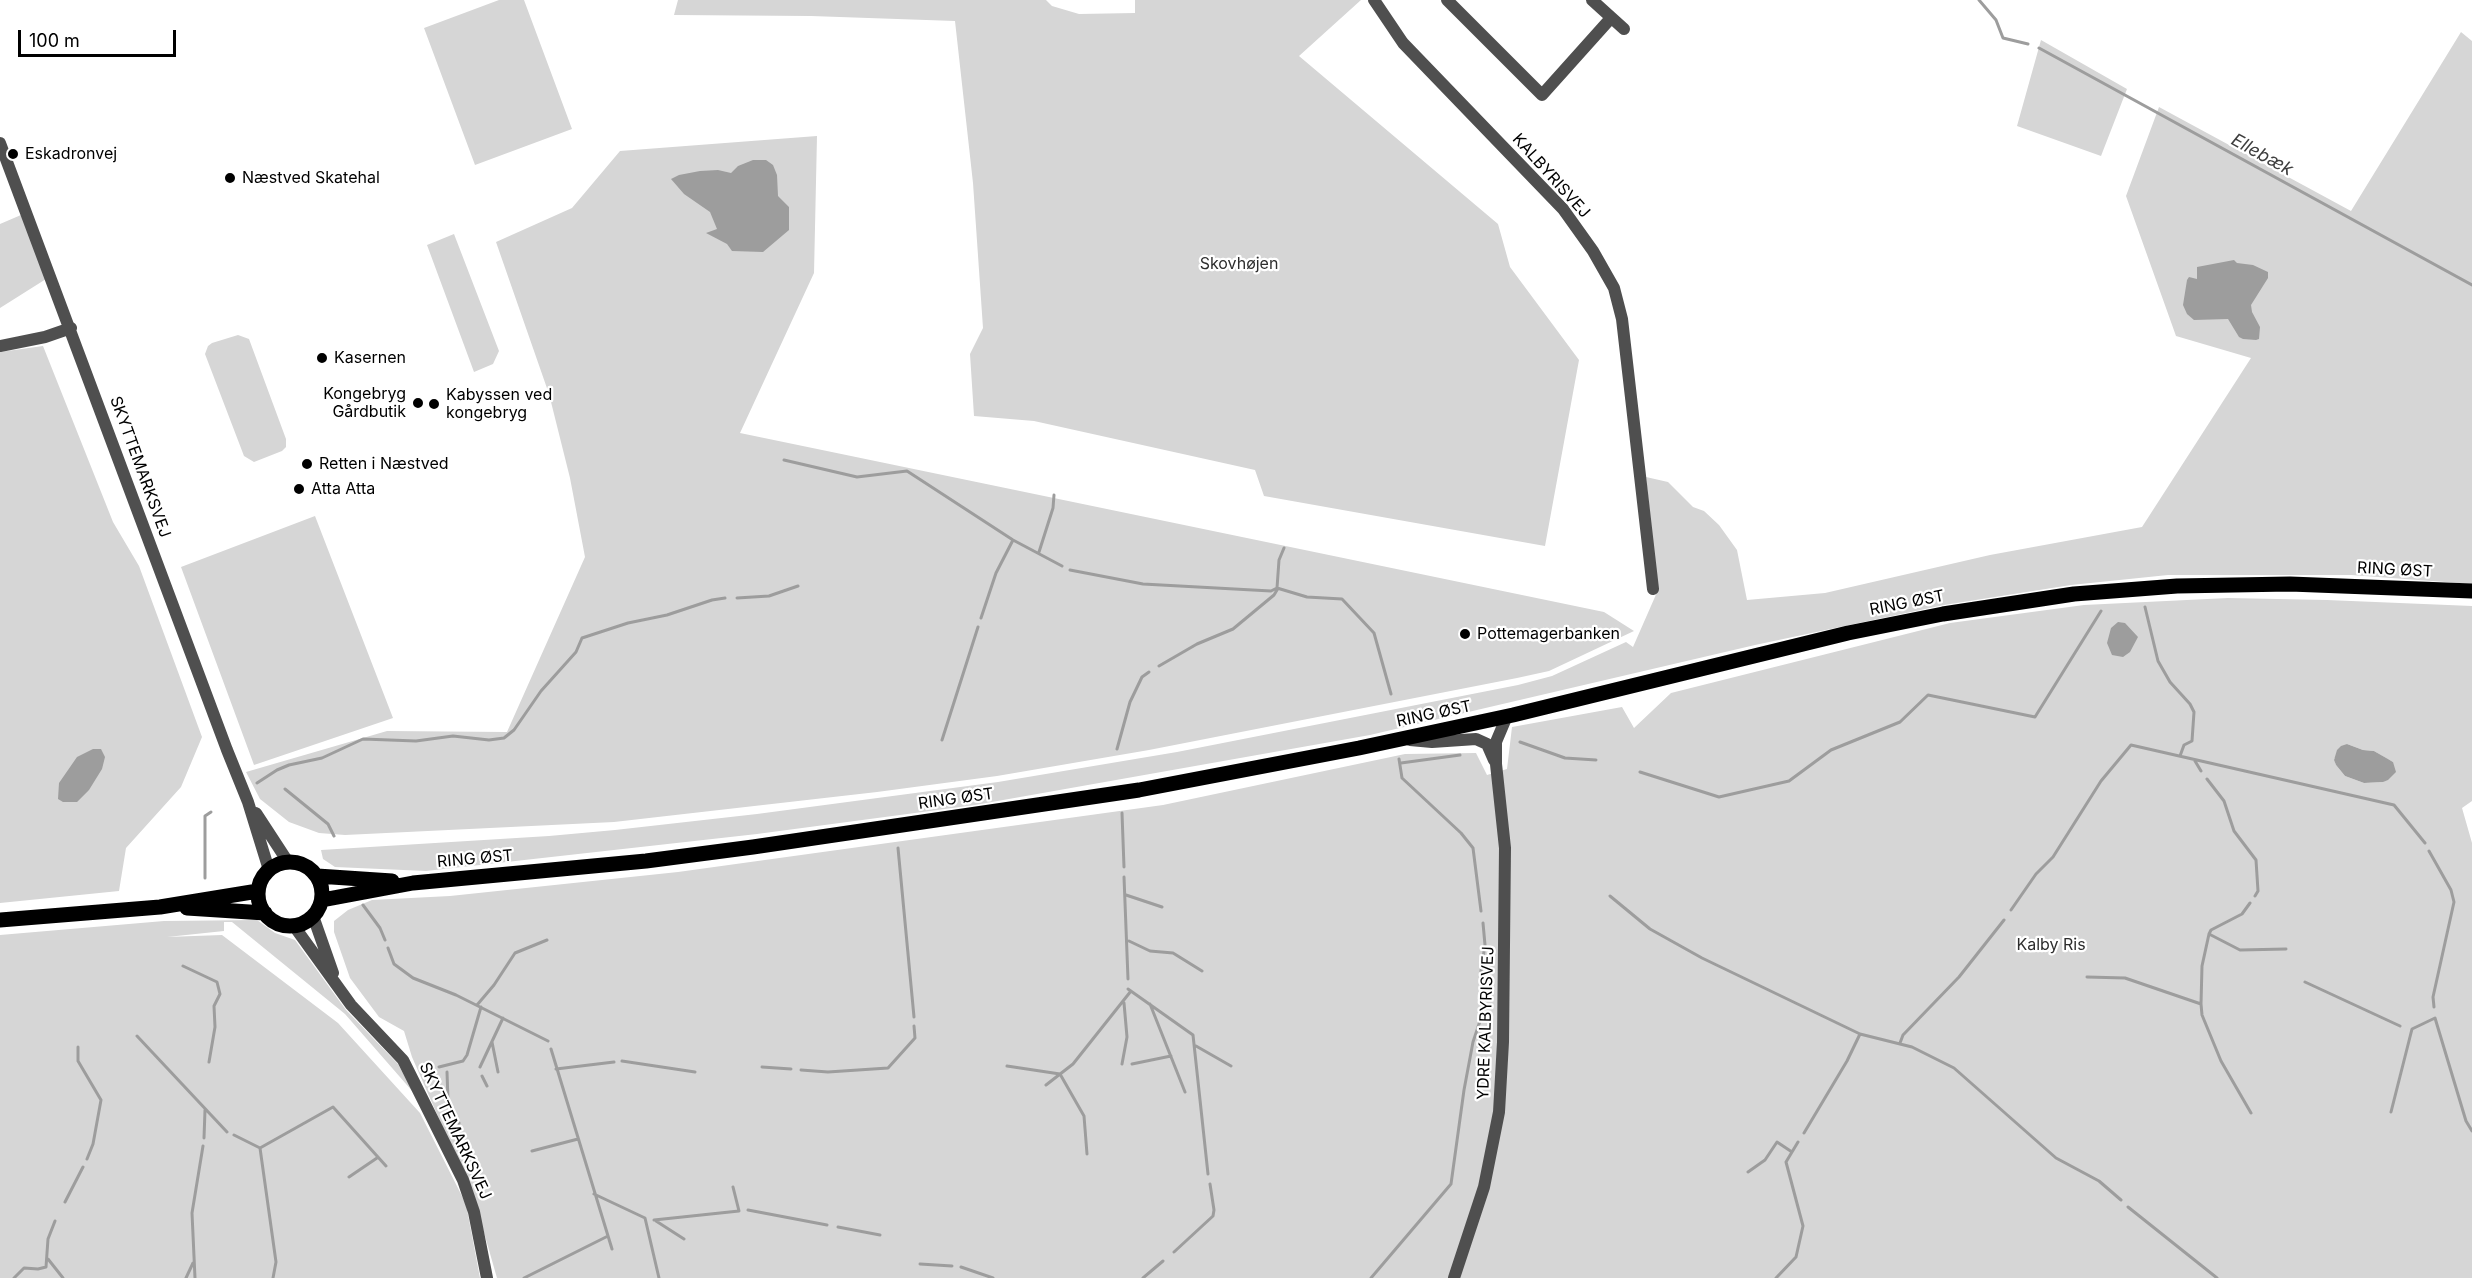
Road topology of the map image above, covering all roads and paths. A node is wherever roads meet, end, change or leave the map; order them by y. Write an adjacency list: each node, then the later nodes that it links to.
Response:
1 (1374, 0): 9 (street, KALBYRISVEJ)
2 (1447, 0): 4 (street)
3 (1592, 0): 4 (street)
4 (1611, 18): 5 (street)
5 (1624, 29)
6 (0, 143): 7 (street, SKYTTEMARKSVEJ)
7 (70, 328): 8 (street); 14 (street, SKYTTEMARKSVEJ)
8 (0, 346)
9 (1653, 589)
10 (2467, 592): 11 (main road, RING ØST)
11 (1507, 716): 12 (main road, RING ØST); 13 (street, YDRE KALBYRISVEJ)
12 (1399, 739): 13 (street, YDRE KALBYRISVEJ); 18 (main road, RING ØST)
13 (1496, 764): 28 (street, YDRE KALBYRISVEJ)
14 (248, 802): 15 (street, SKYTTEMARKSVEJ); 16 (street, SKYTTEMARKSVEJ)
15 (288, 862): 16 (main road); 17 (main road)
16 (268, 870): 19 (main road)
17 (317, 876): 18 (main road, RING ØST); 20 (main road)
18 (413, 883): 20 (main road, RING ØST)
19 (258, 891): 21 (main road); 22 (main road)
20 (322, 900): 23 (main road)
21 (160, 907): 22 (main road); 24 (main road)
22 (265, 914): 25 (main road)
23 (314, 916): 25 (main road); 26 (street, SKYTTEMARKSVEJ)
24 (0, 920)
25 (294, 926): 26 (street, SKYTTEMARKSVEJ)
26 (338, 985): 27 (street, SKYTTEMARKSVEJ)
27 (487, 1278)
28 (1454, 1278)

